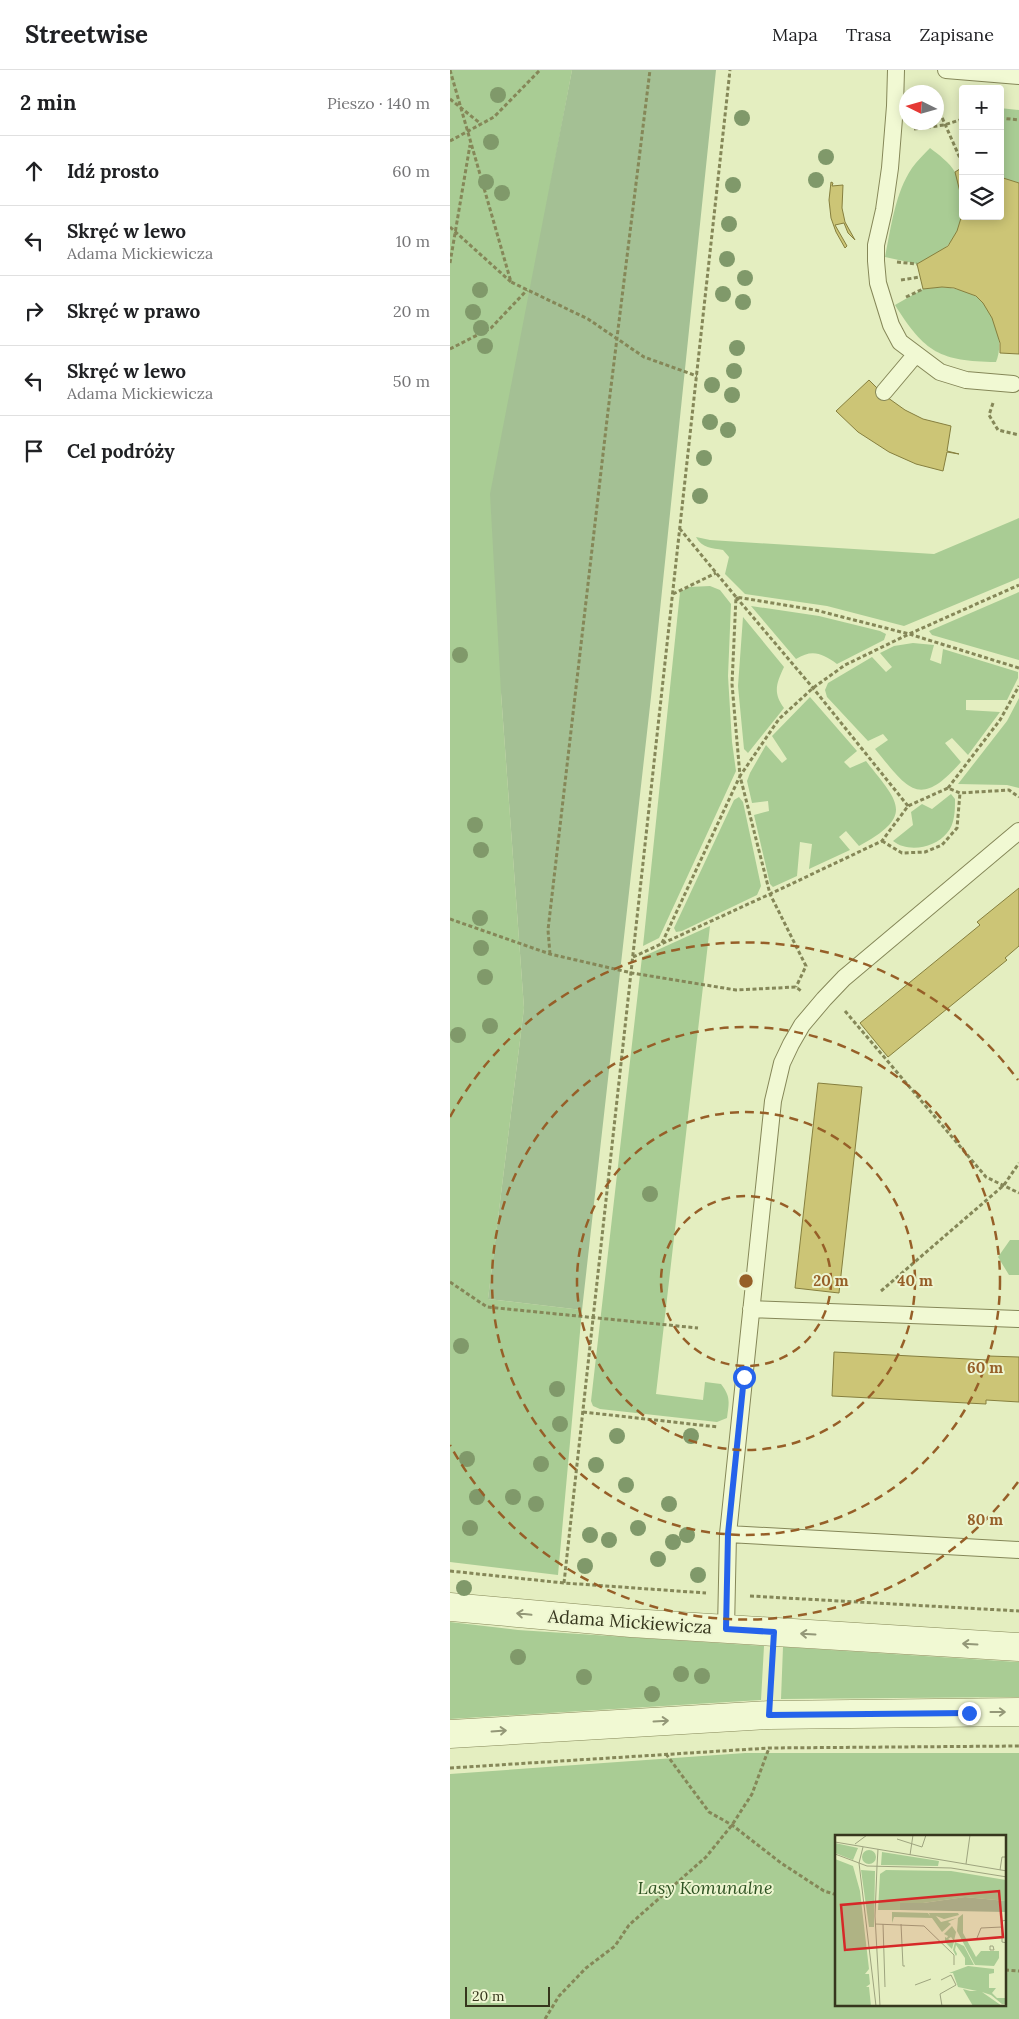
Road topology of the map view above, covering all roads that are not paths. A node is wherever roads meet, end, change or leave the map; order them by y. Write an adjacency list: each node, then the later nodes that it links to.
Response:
1 (896, 70): 4 (lane)
2 (946, 70): 3 (lane)
3 (1019, 76)
4 (916, 354): 5 (lane); 6 (lane)
5 (1006, 383)
6 (884, 392)
7 (1019, 831): 8 (lane)
8 (752, 1309): 9 (lane); 10 (lane)
9 (1019, 1318)
10 (728, 1534): 11 (lane); 13 (lane)
11 (1019, 1550)
12 (450, 1607): 13 (street, Adama Mickiewicza, one-way to 12)
13 (726, 1629): 14 (street, Adama Mickiewicza, one-way to 13)
14 (1019, 1647)
15 (1019, 1712): 16 (street, one-way to 15)
16 (450, 1734)

